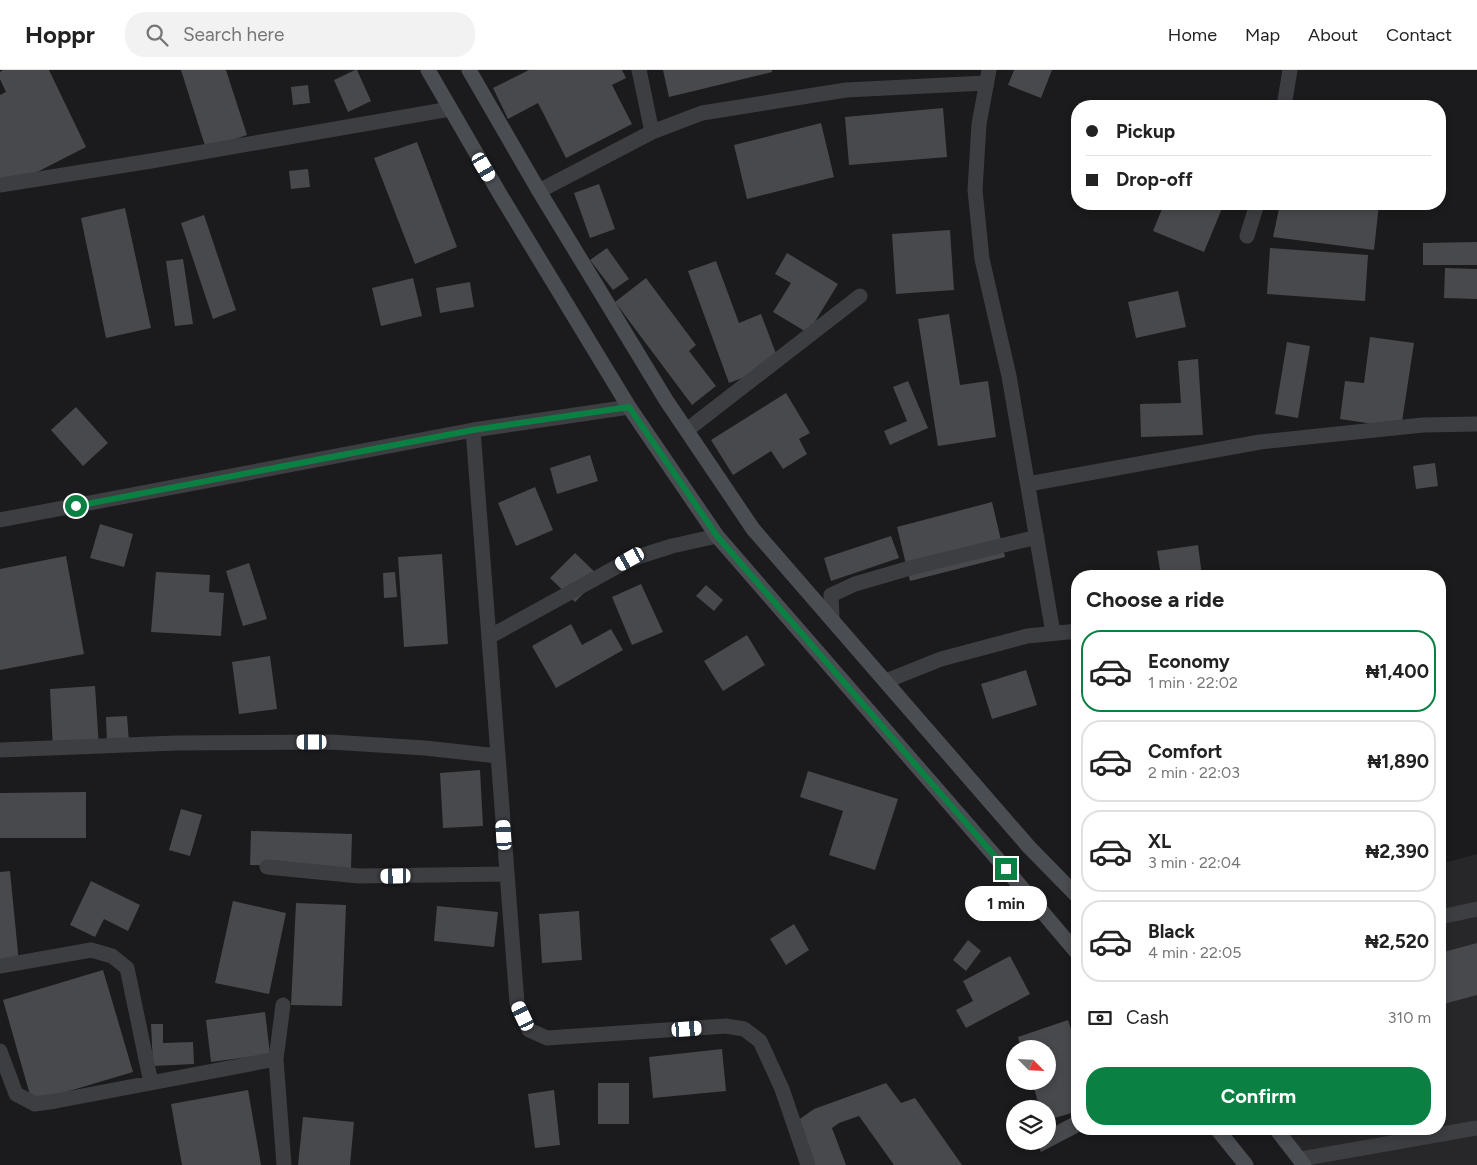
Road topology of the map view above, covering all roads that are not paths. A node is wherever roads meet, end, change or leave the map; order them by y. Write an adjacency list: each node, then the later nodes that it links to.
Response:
1 (428, 70): 7 (main road)
2 (469, 70): 10 (main road)
3 (639, 70): 8 (street)
4 (1290, 70): 6 (street)
5 (987, 76): 8 (street); 18 (street)
6 (1285, 100)
7 (450, 109): 9 (street); 14 (main road)
8 (652, 132): 10 (street)
9 (0, 186)
10 (539, 191): 17 (main road)
11 (1254, 210): 12 (street)
12 (1248, 236)
13 (860, 296): 17 (street)
14 (629, 407): 16 (street); 20 (main road)
15 (1477, 424): 18 (street)
16 (473, 430): 19 (street); 25 (street)
17 (687, 430): 22 (main road)
18 (1028, 484): 21 (street)
19 (0, 520)
20 (717, 536): 25 (street); 34 (main road)
21 (1037, 536): 22 (street); 24 (street)
22 (832, 618): 26 (main road)
23 (1071, 632): 24 (street)
24 (1053, 633): 26 (street)
25 (489, 637): 28 (street)
26 (886, 681): 31 (main road)
27 (0, 750): 28 (street)
28 (498, 756): 30 (street)
29 (266, 867): 30 (street)
30 (507, 874): 47 (street)
31 (1071, 890)
32 (1477, 909): 33 (street)
33 (1446, 916)
34 (1071, 946)
35 (0, 966): 39 (street)
36 (283, 1005): 37 (street)
37 (276, 1059): 39 (street); 46 (street)
38 (2, 1061): 39 (street)
39 (150, 1083)
40 (1477, 1128): 41 (street)
41 (1446, 1134)
42 (1222, 1135): 48 (main road)
43 (1281, 1135): 45 (main road)
44 (1441, 1135): 45 (street)
45 (1302, 1162)
46 (284, 1165)
47 (808, 1165)
48 (1246, 1165)

